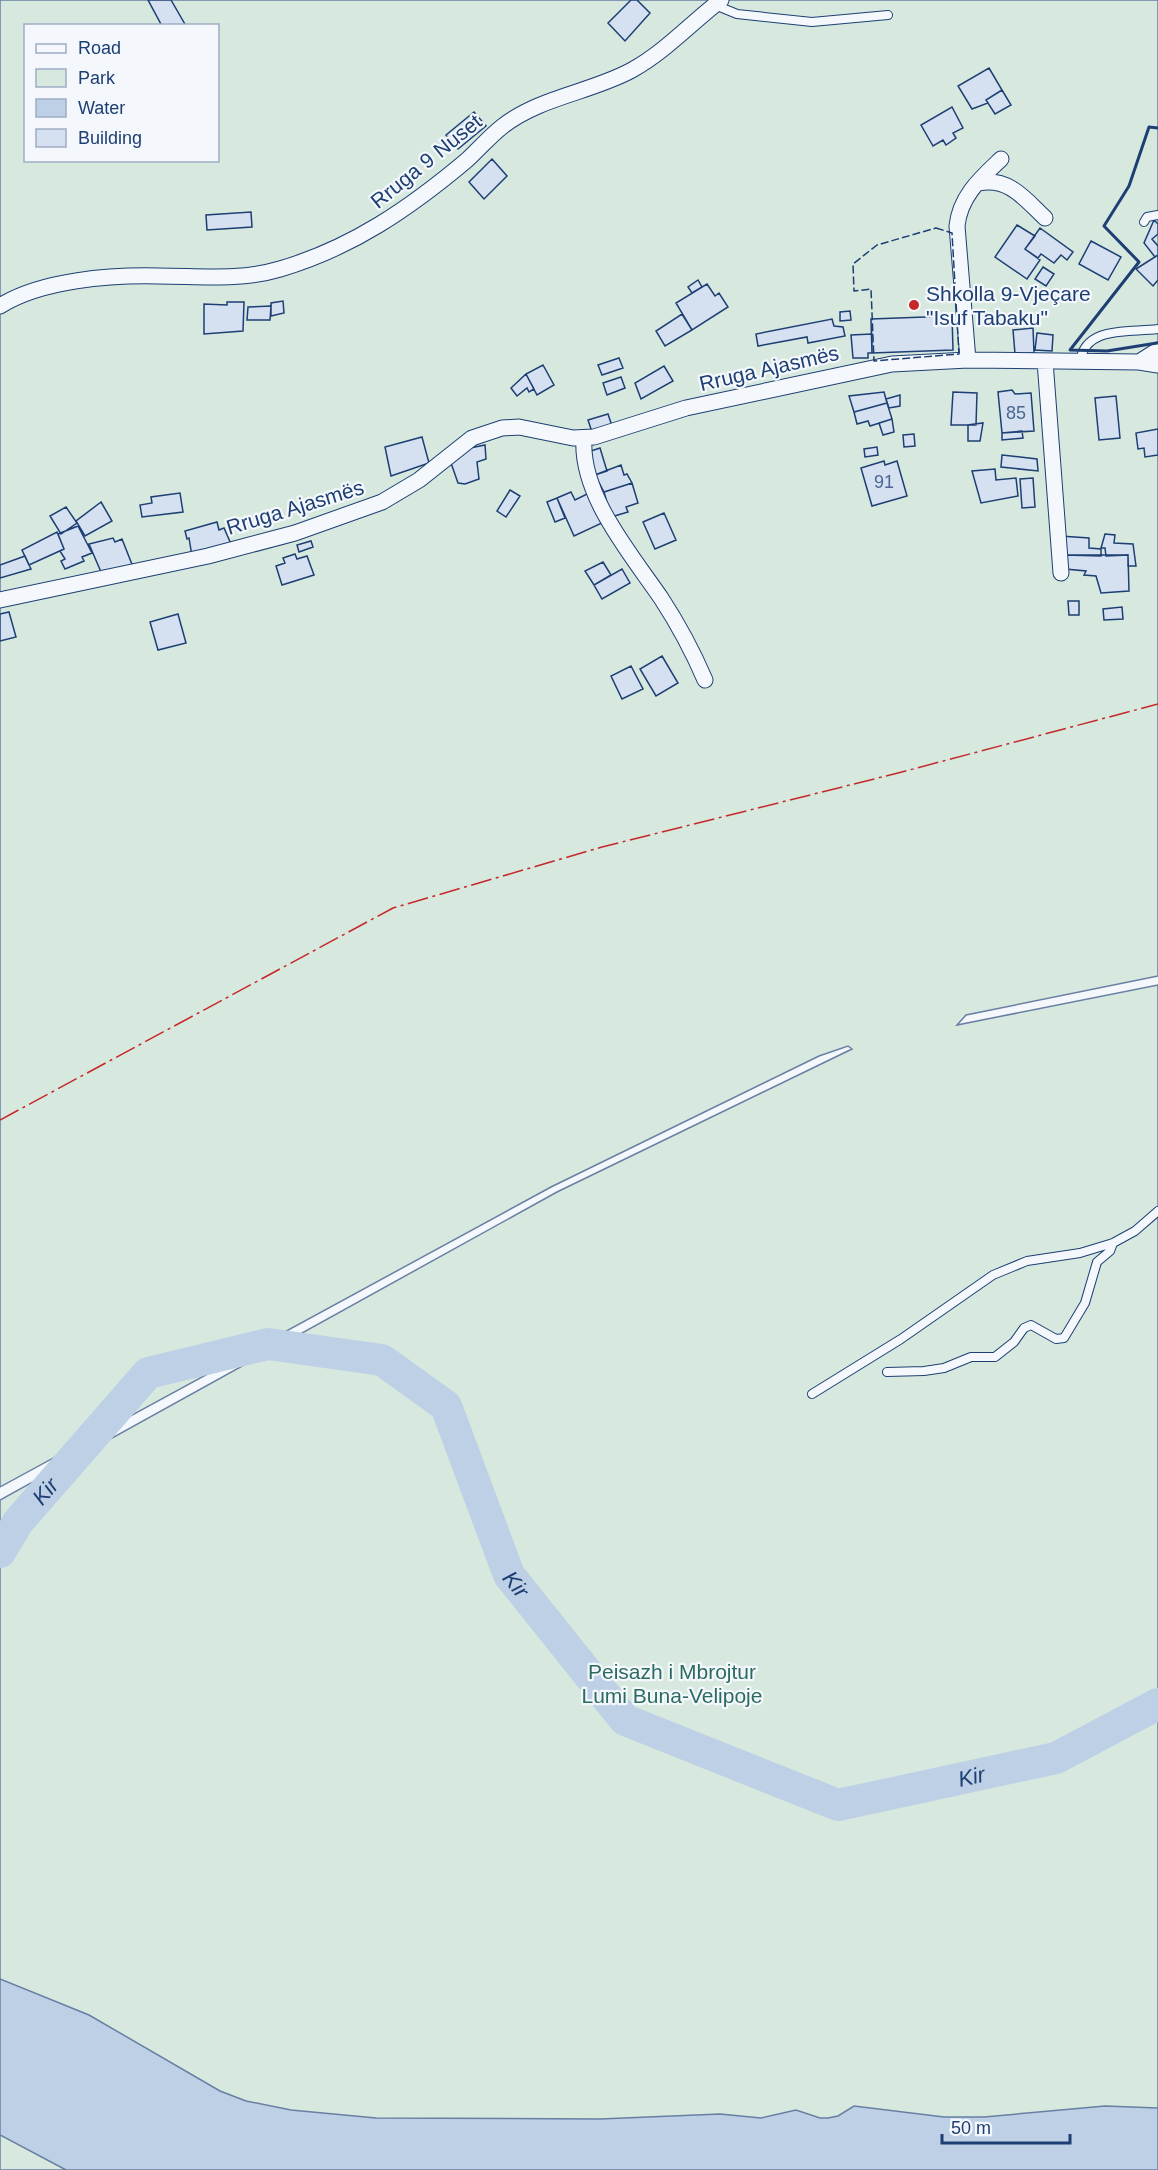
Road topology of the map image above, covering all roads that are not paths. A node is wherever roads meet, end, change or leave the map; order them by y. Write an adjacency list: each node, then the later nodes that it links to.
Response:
1 (718, 3): 2 (lane, Rruga 9 Nuset); 8 (street, Rruga 9 Nuset)
2 (888, 15)
3 (1001, 159): 4 (street)
4 (979, 183): 6 (street); 11 (street)
5 (1158, 215): 7 (lane)
6 (1045, 218)
7 (1144, 222)
8 (0, 306)
9 (1158, 329): 13 (lane)
10 (1158, 350): 14 (street)
11 (968, 360): 12 (street, Rruga Ajasmës); 16 (street, Rruga Ajasmës)
12 (1045, 361): 13 (street, Rruga Ajasmës); 17 (street)
13 (1080, 362): 14 (street, Rruga Ajasmës)
14 (1139, 362): 15 (street, Rruga Ajasmës)
15 (1158, 365)
16 (584, 438): 18 (street, Rruga Ajasmës); 19 (street)
17 (1060, 573)
18 (0, 600)
19 (705, 680)
20 (1158, 1211): 21 (lane)
21 (1113, 1243): 22 (lane); 23 (lane)
22 (887, 1372)
23 (812, 1394)

